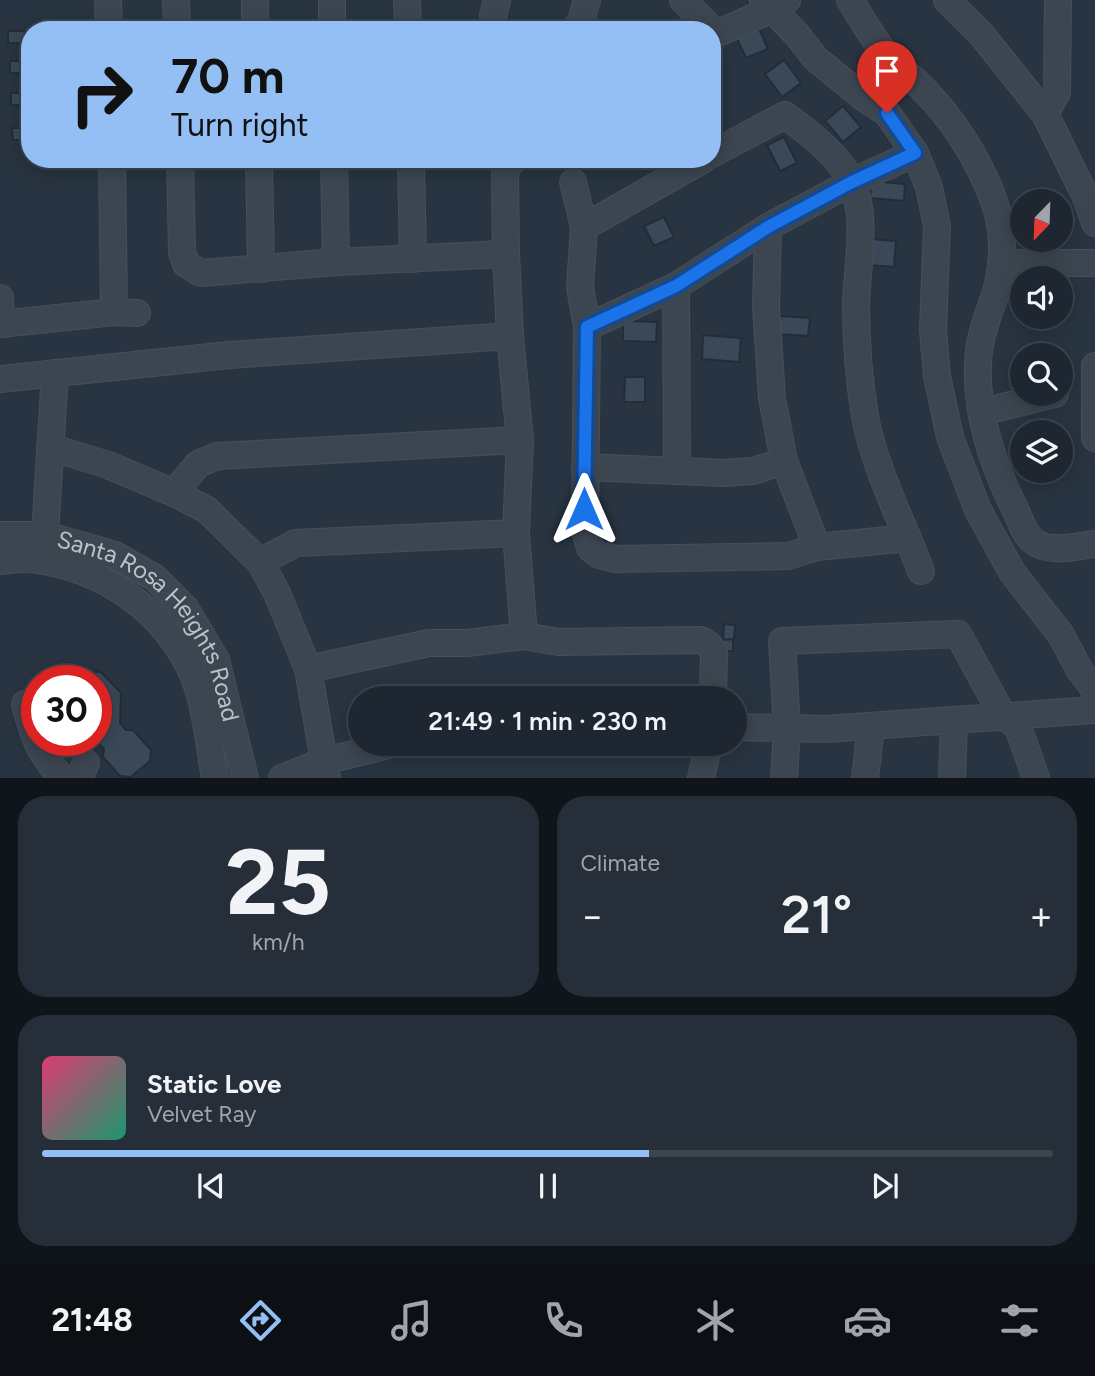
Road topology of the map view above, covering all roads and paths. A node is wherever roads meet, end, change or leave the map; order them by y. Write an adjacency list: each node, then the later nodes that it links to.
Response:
1 (108, 0): 13 (street)
2 (176, 0): 14 (street)
3 (255, 0): 15 (street)
4 (332, 0): 16 (street)
5 (407, 0): 17 (street)
6 (497, 0): 18 (street)
7 (587, 0): 19 (street)
8 (683, 0): 20 (street)
9 (850, 0): 40 (street)
10 (947, 0): 22 (street)
11 (1058, 0): 22 (street)
12 (773, 3): 21 (street); 24 (street)
13 (109, 21)
14 (177, 21)
15 (256, 21)
16 (332, 21)
17 (408, 21)
18 (494, 21)
19 (581, 21)
20 (703, 21)
21 (721, 28)
22 (1045, 114): 34 (street)
23 (721, 150): 33 (street)
24 (915, 153): 33 (street); 73 (street)
25 (112, 168): 45 (street)
26 (180, 168): 42 (street)
27 (259, 168): 42 (street)
28 (334, 168): 39 (street)
29 (411, 168): 38 (street)
30 (507, 168): 37 (street)
31 (688, 168): 35 (street)
32 (573, 182): 35 (street)
33 (852, 182): 36 (street); 64 (street)
34 (1095, 223)
35 (584, 227): 46 (street)
36 (768, 227): 43 (street); 57 (street)
37 (506, 254): 38 (street); 47 (street)
38 (413, 258): 39 (street)
39 (336, 262): 42 (street)
40 (1001, 262): 41 (street); 53 (street)
41 (1095, 263)
42 (261, 269)
43 (676, 286): 46 (street); 59 (street)
44 (0, 298): 45 (street)
45 (0, 324)
46 (587, 327): 58 (street)
47 (510, 336): 48 (street); 55 (street)
48 (55, 373): 50 (street); 56 (street)
49 (1095, 377): 51 (street); 54 (street)
50 (0, 380)
51 (1073, 387)
52 (1010, 405): 53 (street)
53 (982, 412): 65 (street)
54 (1095, 438)
55 (520, 440): 60 (street); 61 (street)
56 (50, 447): 60 (street); 63 (street)
57 (784, 461): 59 (street); 66 (street)
58 (585, 467): 59 (street); 66 (street)
59 (677, 471)
60 (174, 493): 68 (street)
61 (516, 533): 68 (street); 70 (street)
62 (0, 535): 63 (street, Santa Rosa Heights Road)
63 (45, 535): 86 (street, Santa Rosa Heights Road)
64 (908, 538): 66 (street); 69 (street)
65 (1095, 544)
66 (817, 547)
67 (0, 561): 85 (street, Santa Rosa Heights Road)
68 (260, 562): 71 (street)
69 (921, 571)
70 (524, 636): 71 (street); 72 (street)
71 (308, 669): 83 (street)
72 (713, 686)
73 (1095, 690)
74 (1095, 710): 75 (street)
75 (1003, 716): 76 (street); 79 (street); 92 (street)
76 (954, 721): 78 (street); 91 (street)
77 (747, 727): 79 (street)
78 (871, 727): 79 (street); 90 (street)
79 (786, 729): 89 (street)
80 (43, 756): 84 (street)
81 (360, 756): 83 (street)
82 (706, 756): 88 (street)
83 (325, 769): 87 (street)
84 (62, 778)
85 (215, 778)
86 (245, 778)
87 (282, 778)
88 (701, 778)
89 (784, 778)
90 (865, 778)
91 (952, 778)
92 (1036, 778)

